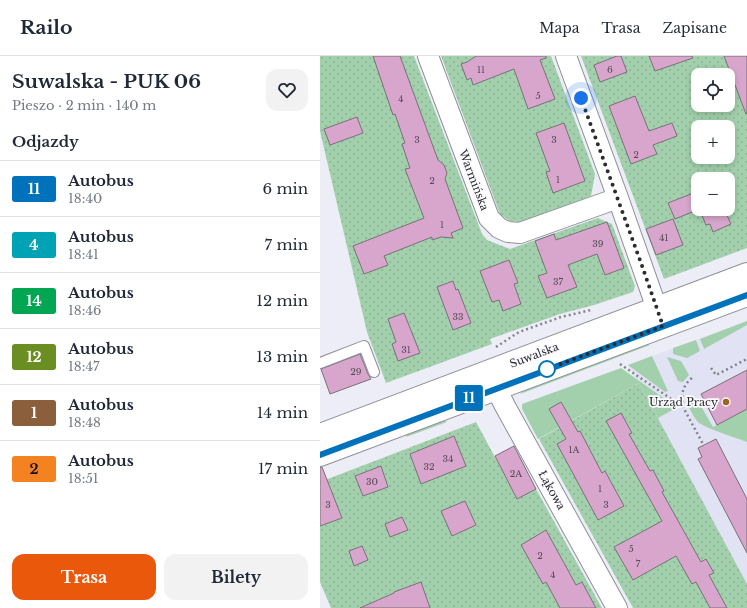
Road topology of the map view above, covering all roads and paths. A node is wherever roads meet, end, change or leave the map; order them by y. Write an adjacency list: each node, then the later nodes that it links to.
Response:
1 (428, 56): 3 (street, Warmińska)
2 (566, 56): 3 (street)
3 (618, 198): 7 (street)
4 (747, 274): 7 (street, Suwalska)
5 (747, 295): 7 (street, Suwalska)
6 (598, 309): 8 (path)
7 (660, 317): 15 (street, Suwalska)
8 (494, 348)
9 (747, 358): 12 (path)
10 (320, 363): 13 (lane)
11 (620, 364): 16 (path)
12 (711, 368)
13 (374, 372)
14 (692, 378): 16 (path)
15 (492, 380): 17 (street, Suwalska); 19 (street, Suwalska); 20 (street, Łąkowa)
16 (683, 407): 18 (path)
17 (320, 434)
18 (703, 444)
19 (320, 455)
20 (617, 608)

